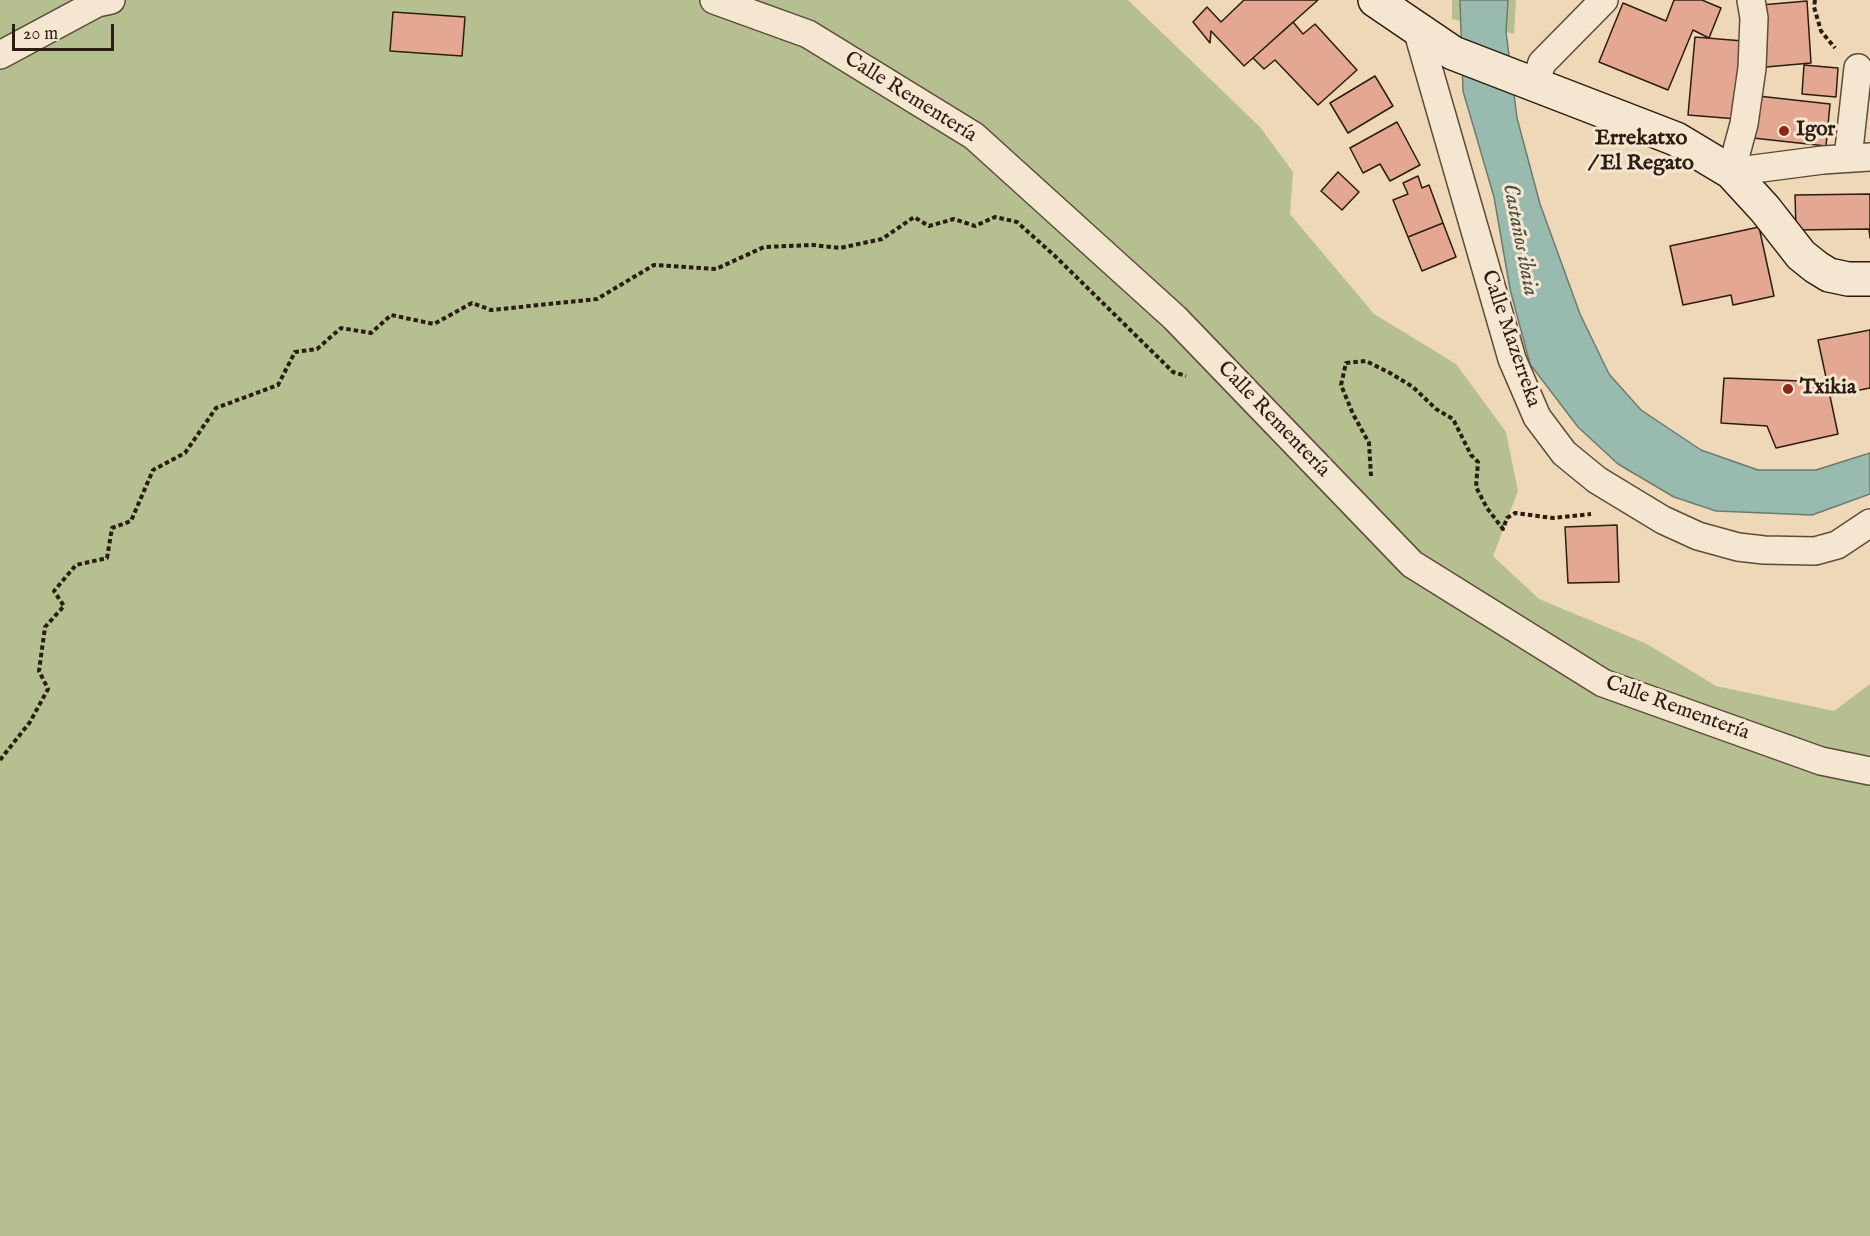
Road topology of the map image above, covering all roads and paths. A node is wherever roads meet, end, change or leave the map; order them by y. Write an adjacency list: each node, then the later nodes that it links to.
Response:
1 (111, 0): 8 (street)
2 (714, 0): 19 (street, Calle Rementería)
3 (1375, 0): 7 (street)
4 (1604, 0): 10 (street)
5 (1750, 0): 12 (street)
6 (1815, 0): 9 (path)
7 (1417, 29): 10 (street); 16 (street, Calle Mazerreka)
8 (0, 55)
9 (1858, 68): 11 (street)
10 (1539, 85): 12 (street)
11 (1859, 158): 12 (street)
12 (1731, 172): 13 (street)
13 (1870, 279)
14 (1195, 379): 18 (path)
15 (1372, 483): 16 (path)
16 (1640, 507): 17 (street, Calle Mazerreka)
17 (1870, 523)
18 (0, 759)
19 (1870, 771)

